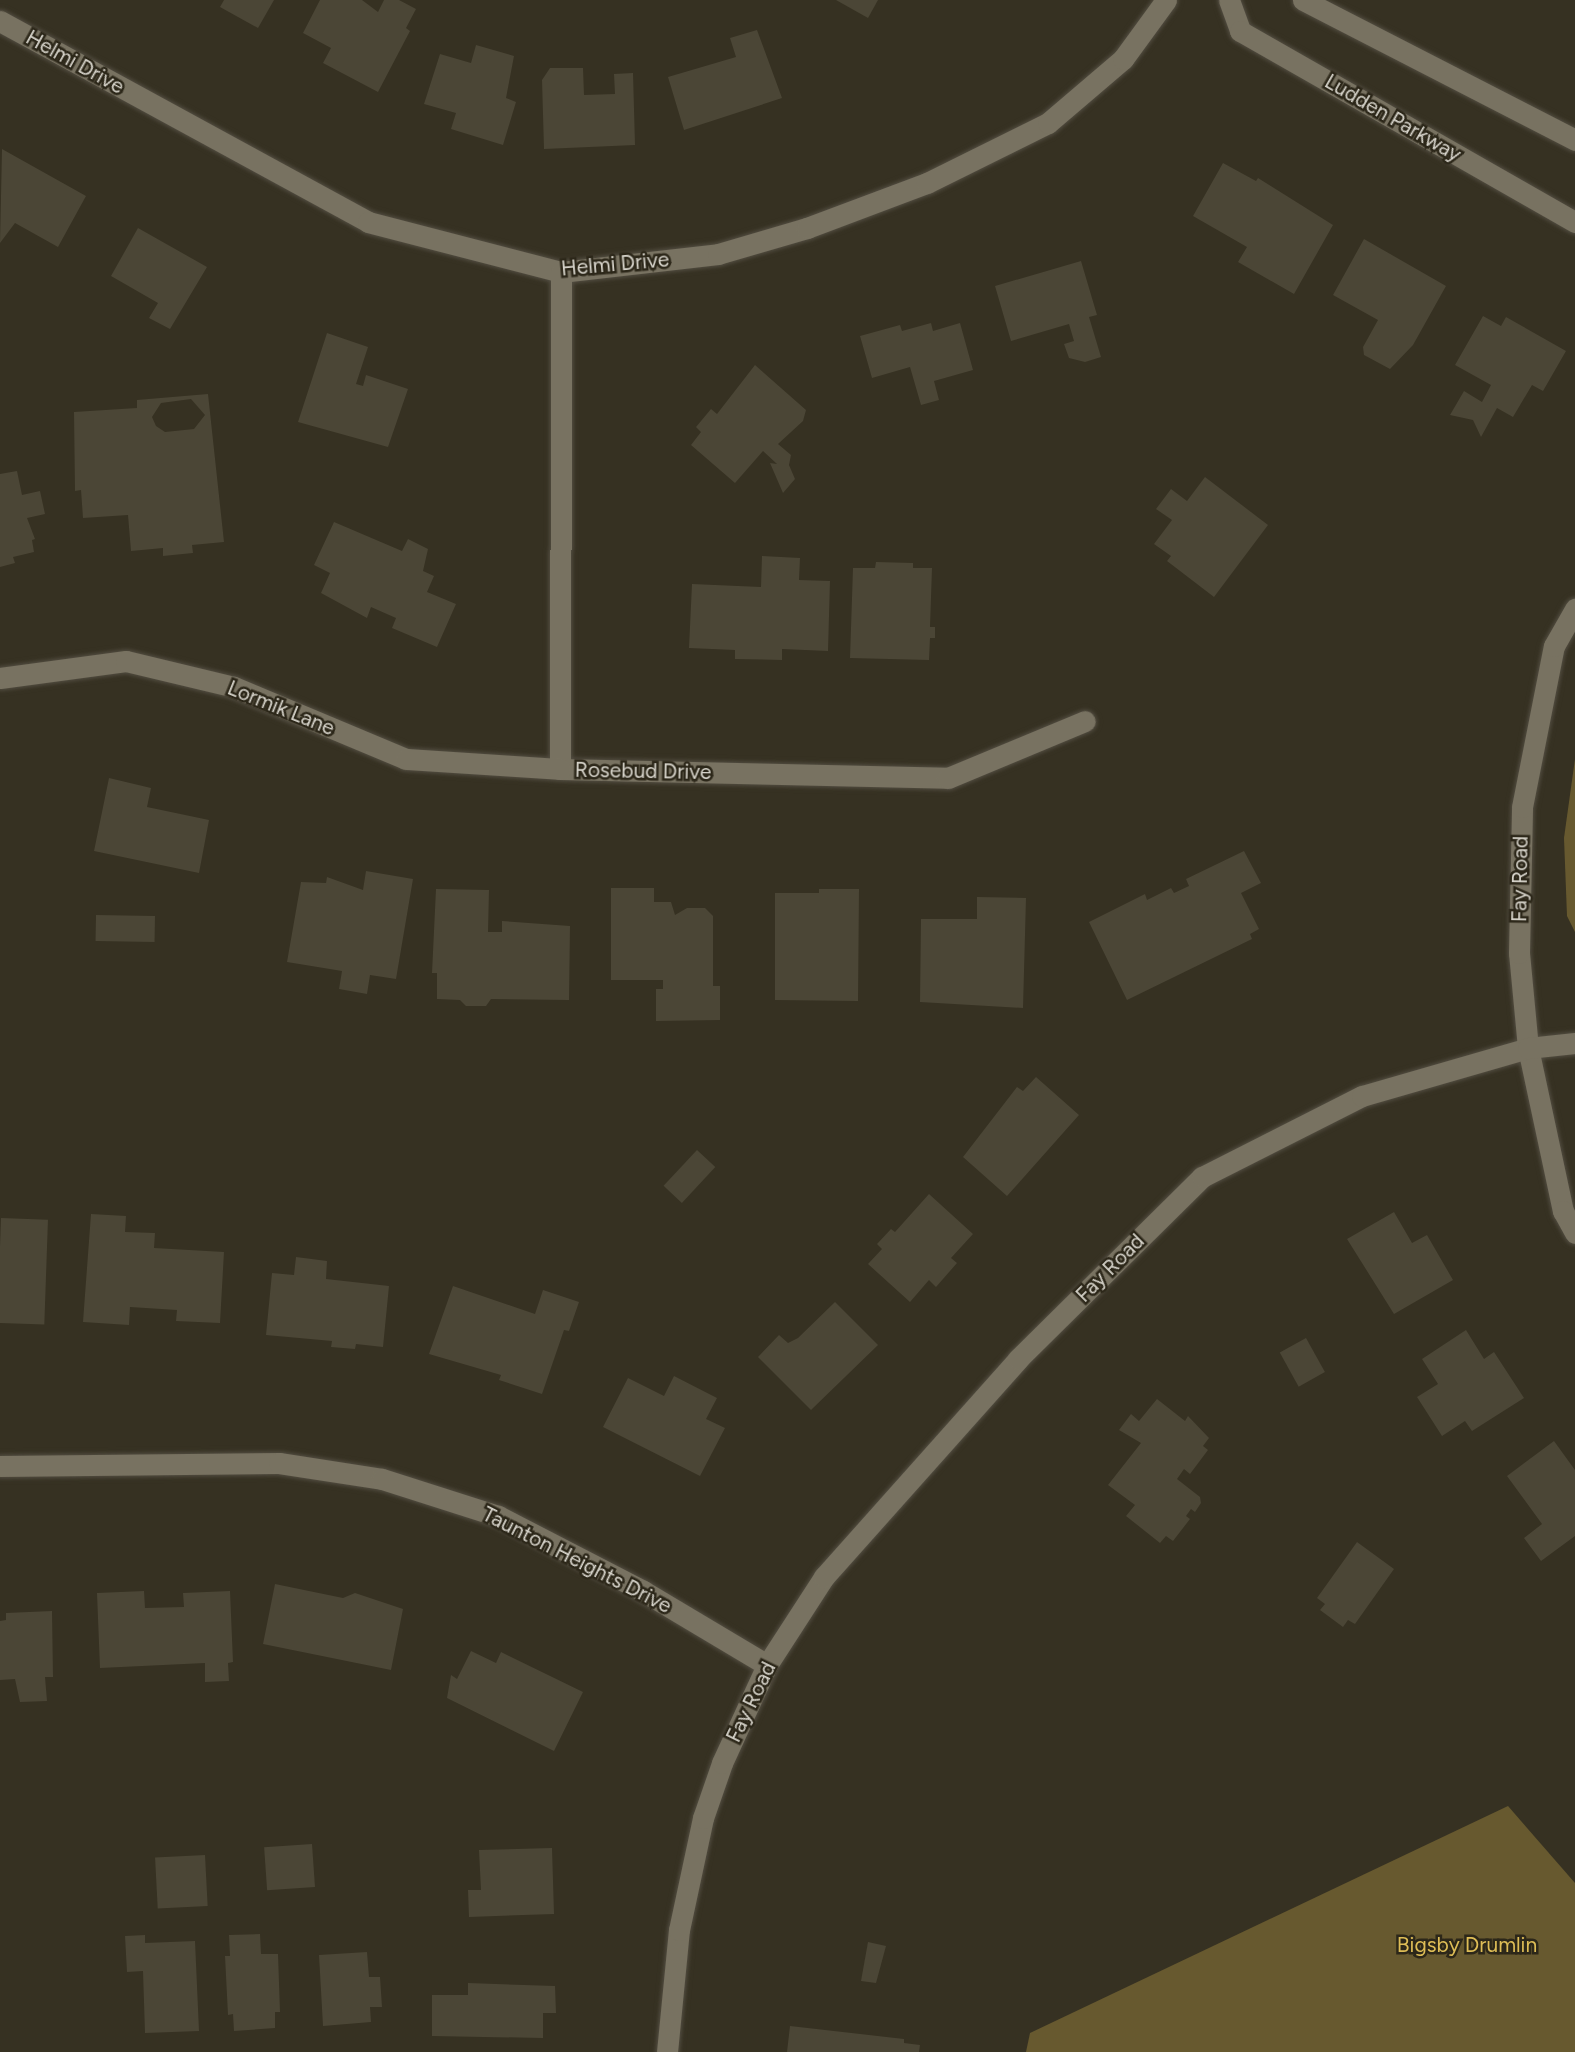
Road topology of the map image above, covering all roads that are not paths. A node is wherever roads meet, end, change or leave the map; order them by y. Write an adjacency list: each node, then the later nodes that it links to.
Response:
1 (1166, 0): 7 (street, Helmi Drive)
2 (1229, 0): 6 (street, Ludden Parkway)
3 (1303, 0): 5 (street)
4 (0, 21): 7 (street, Helmi Drive)
5 (1575, 140)
6 (1575, 222)
7 (561, 272): 11 (street, Rosebud Drive)
8 (1575, 609): 13 (street, Fay Road)
9 (0, 678): 11 (street, Lormik Lane)
10 (1085, 721): 11 (street, Rosebud Drive)
11 (560, 769)
12 (1575, 1043): 13 (street)
13 (1528, 1048): 14 (street); 16 (street, Fay Road)
14 (1575, 1233)
15 (0, 1466): 16 (street, Taunton Heights Drive)
16 (766, 1665): 17 (street, Fay Road)
17 (667, 2052)

